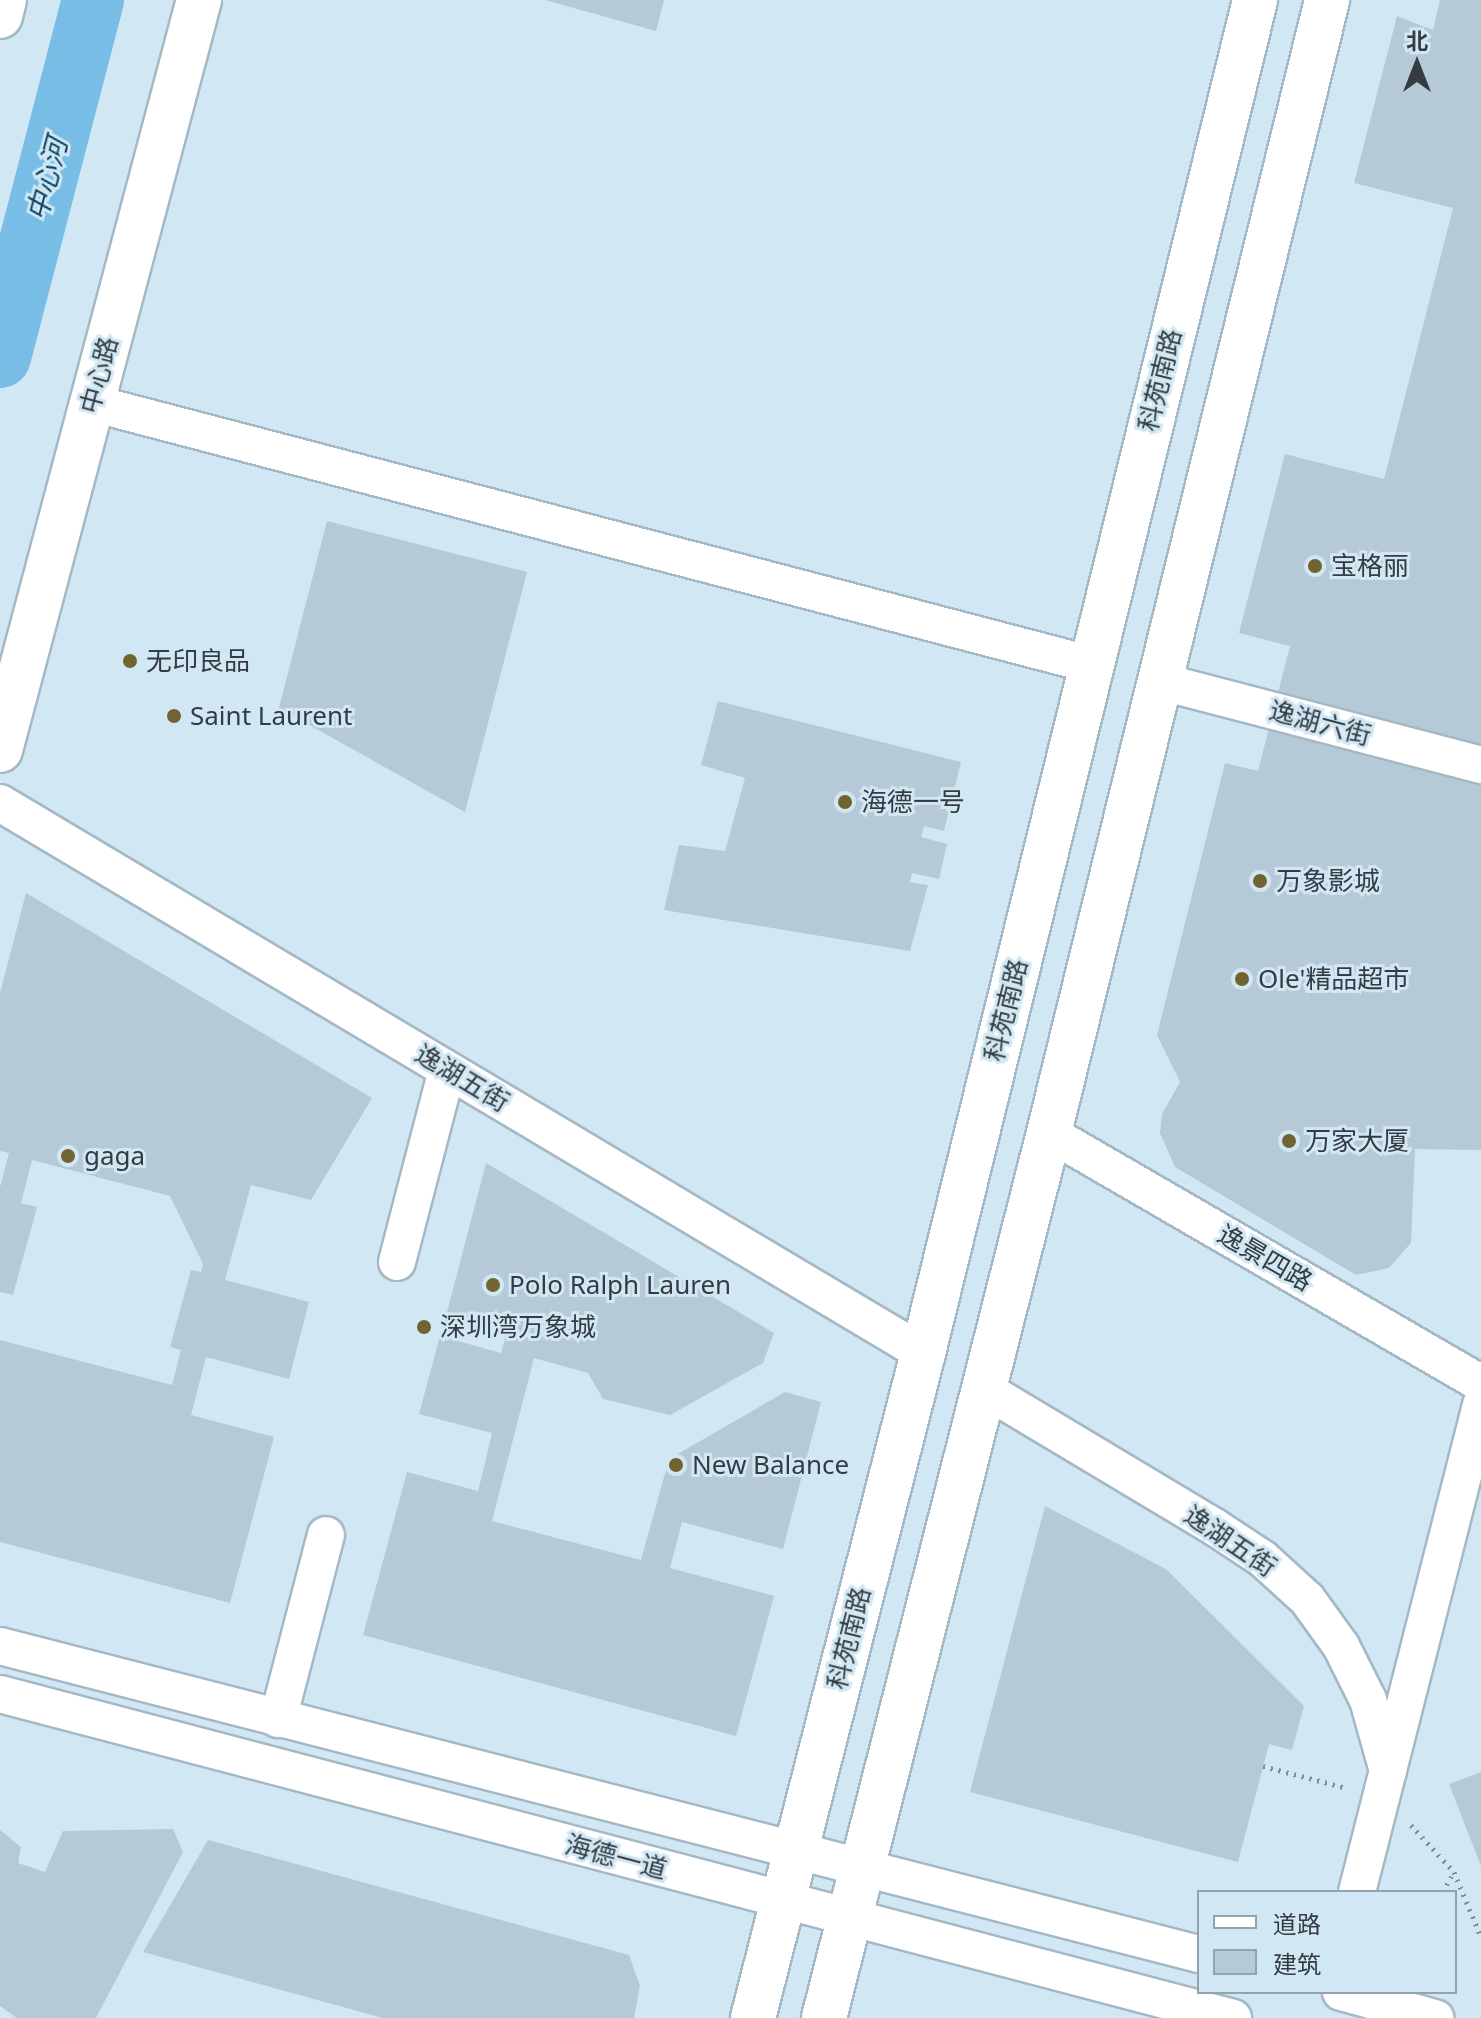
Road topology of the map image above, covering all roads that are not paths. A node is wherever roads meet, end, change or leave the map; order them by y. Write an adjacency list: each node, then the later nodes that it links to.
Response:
1 (4, 0): 5 (main road)
2 (199, 0): 6 (main road, 中心路)
3 (1255, 0): 7 (main road, 科苑南路)
4 (1327, 0): 8 (main road)
5 (0, 16)
6 (92, 403): 7 (street); 9 (main road, 中心路)
7 (1089, 664): 15 (main road, 科苑南路)
8 (1159, 681): 10 (street, 逸湖六街); 13 (main road)
9 (0, 750)
10 (1481, 765)
11 (0, 803): 12 (street, 逸湖五街)
12 (447, 1070): 14 (street); 15 (street, 逸湖五街)
13 (1049, 1133): 16 (street, 逸景四路); 17 (main road)
14 (397, 1262)
15 (923, 1353): 19 (main road, 科苑南路)
16 (1481, 1383)
17 (984, 1389): 20 (main road); 25 (street, 逸湖五街)
18 (1481, 1405): 25 (street)
19 (893, 1464): 20 (main road); 26 (main road, 科苑南路)
20 (961, 1480): 27 (main road)
21 (326, 1535): 24 (street)
22 (0, 1646): 24 (street, 海德一道)
23 (0, 1694): 29 (street, 海德一道)
24 (278, 1719): 26 (street, 海德一道)
25 (1388, 1771): 28 (street)
26 (795, 1850): 27 (street, 海德一道); 29 (main road, 科苑南路)
27 (864, 1867): 30 (main road); 31 (street, 海德一道)
28 (1358, 1890)
29 (782, 1901): 30 (street, 海德一道); 33 (main road, 科苑南路)
30 (850, 1919): 34 (main road); 35 (street, 海德一道)
31 (1197, 1953)
32 (1348, 1994): 36 (street)
33 (753, 2018)
34 (824, 2018)
35 (1233, 2018)
36 (1435, 2018)

